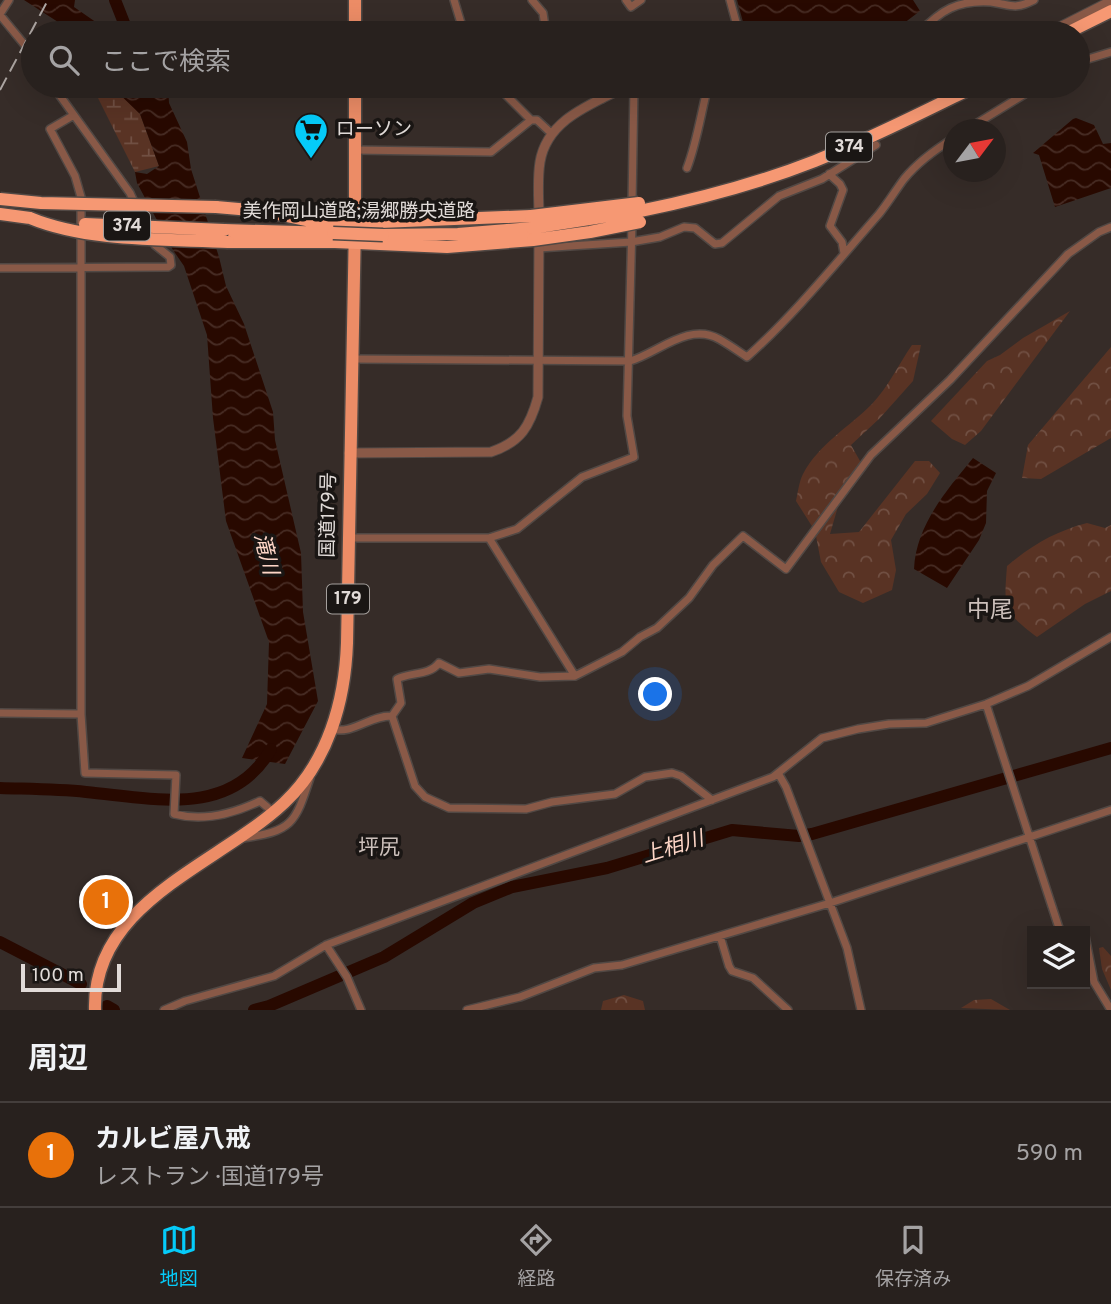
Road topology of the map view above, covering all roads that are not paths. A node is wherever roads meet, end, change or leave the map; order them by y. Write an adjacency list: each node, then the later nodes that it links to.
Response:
1 (9, 0): 11 (street)
2 (355, 0): 13 (highway)
3 (454, 0): 14 (street)
4 (532, 0): 15 (street)
5 (626, 0): 6 (street)
6 (641, 0)
7 (730, 0): 16 (street)
8 (1034, 0): 17 (street)
9 (1111, 1): 18 (street)
10 (1111, 11): 19 (highway)
11 (0, 14): 21 (street)
12 (1111, 19): 20 (highway)
13 (355, 21)
14 (460, 21)
15 (544, 21)
16 (736, 21)
17 (932, 21)
18 (1072, 21)
19 (1090, 22)
20 (1090, 29)
21 (21, 40)
22 (1111, 52): 23 (street)
23 (1090, 58)
24 (62, 98): 33 (street)
25 (355, 98): 39 (highway, 国道179号 / 179)
26 (509, 98): 35 (street)
27 (634, 98): 44 (street)
28 (705, 98): 40 (street)
29 (936, 98): 42 (highway, 美作岡山道路;湯郷勝央道路 / 374)
30 (952, 98): 42 (highway, 美作岡山道路;湯郷勝央道路 / 374)
31 (1018, 98): 34 (street)
32 (602, 99): 36 (street)
33 (74, 115): 45 (street); 46 (street)
34 (984, 119)
35 (531, 120): 36 (street); 39 (street)
36 (551, 132): 50 (street)
37 (876, 145): 41 (street)
38 (943, 146): 56 (street)
39 (355, 150): 48 (highway, 国道179号 / 179)
40 (687, 168)
41 (829, 174): 53 (street); 56 (street)
42 (711, 193): 44 (highway, 美作岡山道路;湯郷勝央道路 / 374)
43 (0, 199): 48 (highway, bridge)
44 (638, 208): 50 (highway, 美作岡山道路;湯郷勝央道路 / 374, bridge); 50 (street); 53 (street)
45 (81, 209): 46 (street); 51 (street)
46 (136, 210): 54 (street)
47 (0, 214): 52 (highway, 美作岡山道路;湯郷勝央道路 / 374, bridge)
48 (355, 223): 50 (highway); 55 (highway, 国道179号 / 179)
49 (1111, 227): 66 (street)
50 (535, 229): 52 (highway, 美作岡山道路;湯郷勝央道路 / 374, bridge); 53 (street); 55 (highway); 60 (street)
51 (82, 236): 54 (street); 58 (street)
52 (226, 236): 55 (highway)
53 (631, 242): 61 (street)
54 (155, 245): 58 (street)
55 (354, 245): 59 (highway, 国道179号 / 179)
56 (844, 253): 61 (street)
57 (0, 268): 58 (street)
58 (82, 269): 69 (street)
59 (352, 359): 60 (street); 62 (highway, 国道179号 / 179)
60 (539, 360): 61 (street); 62 (street)
61 (630, 361): 64 (street)
62 (349, 453): 63 (highway, 国道179号 / 179)
63 (348, 538): 64 (street); 71 (highway, 国道179号 / 179)
64 (489, 538): 66 (street)
65 (1111, 637): 67 (street)
66 (575, 676): 70 (street)
67 (986, 705): 73 (street); 77 (street)
68 (0, 713): 69 (street)
69 (81, 714): 76 (street)
70 (392, 716): 71 (street); 74 (street)
71 (331, 729): 72 (highway, 国道179号 / 179)
72 (313, 767): 76 (highway, 国道179号 / 179); 78 (street)
73 (778, 774): 74 (street); 79 (street)
74 (712, 800): 82 (street)
75 (1111, 810): 77 (street)
76 (272, 812): 78 (highway, 国道179号 / 179)
77 (1029, 837): 79 (street); 80 (street)
78 (239, 839): 84 (highway, 国道179号 / 179)
79 (830, 903): 81 (street); 89 (street)
80 (1058, 926)
81 (720, 936): 87 (street); 88 (street)
82 (326, 945): 85 (street); 86 (street)
83 (1090, 962): 90 (street)
84 (95, 1010)
85 (164, 1010)
86 (361, 1010)
87 (467, 1010)
88 (788, 1010)
89 (861, 1010)
90 (1111, 1010)

